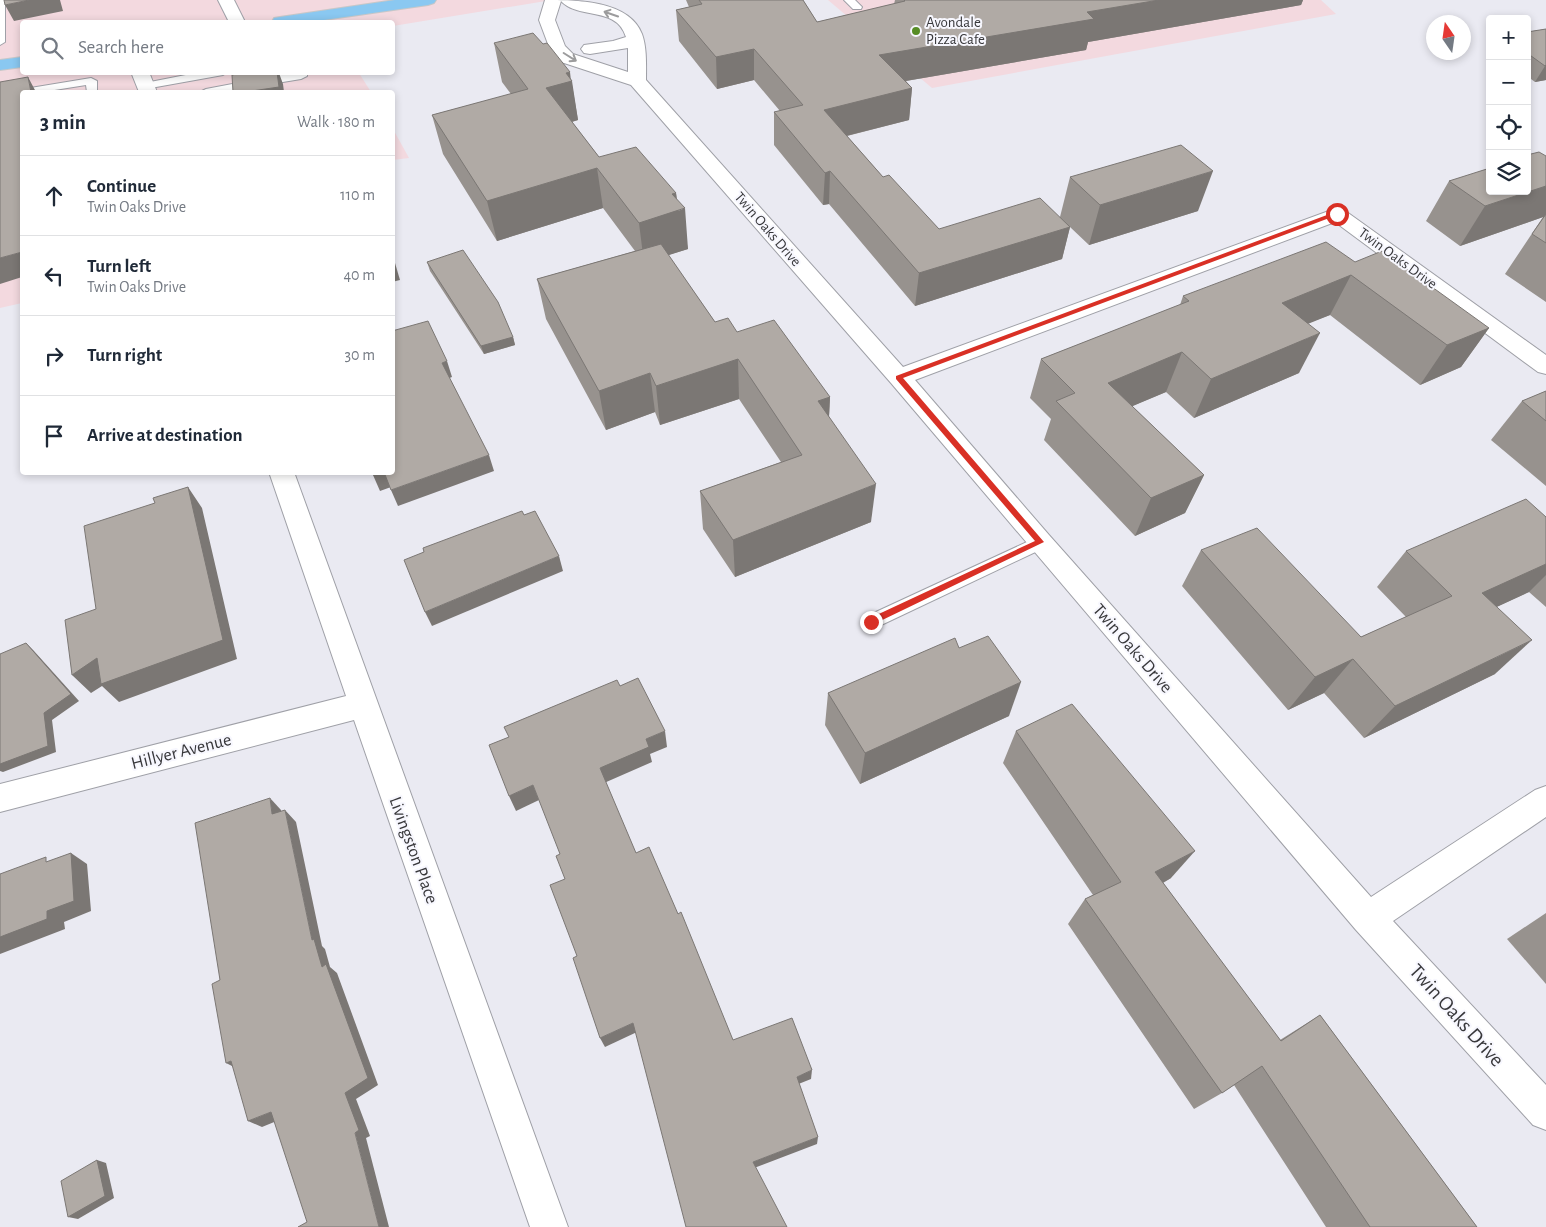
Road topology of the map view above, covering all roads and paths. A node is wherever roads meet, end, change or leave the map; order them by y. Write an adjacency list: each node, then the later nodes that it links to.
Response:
1 (0, 0): 10 (lane)
2 (226, 0): 6 (street)
3 (428, 0): 7 (main road)
4 (553, 0): 8 (street, Twin Oaks Drive)
5 (568, 0): 9 (street, one-way to 5)
6 (236, 20)
7 (307, 20)
8 (555, 38): 11 (street); 14 (street, Twin Oaks Drive, one-way to 14)
9 (635, 39): 11 (street); 18 (street)
10 (0, 42)
11 (590, 49): 14 (street)
12 (20, 62): 13 (main road)
13 (0, 65)
14 (605, 70): 18 (street, Twin Oaks Drive)
15 (57, 75): 20 (lane)
16 (194, 75): 19 (lane); 23 (lane)
17 (301, 75): 24 (lane)
18 (637, 81): 28 (street, Twin Oaks Drive)
19 (145, 84)
20 (59, 86): 21 (lane); 22 (lane)
21 (35, 90)
22 (92, 90)
23 (196, 90)
24 (218, 90)
25 (20, 93): 26 (lane)
26 (0, 96)
27 (1546, 366): 28 (street, Twin Oaks Drive)
28 (899, 377): 30 (street, Twin Oaks Drive)
29 (282, 475): 32 (street, Livingston Place)
30 (1040, 542): 31 (lane); 35 (street, Twin Oaks Drive)
31 (871, 622)
32 (362, 705): 33 (street, Hillyer Avenue); 37 (street, Livingston Place)
33 (0, 798)
34 (1546, 800): 35 (street)
35 (1368, 918): 36 (street, Twin Oaks Drive)
36 (1546, 1112)
37 (549, 1227)

